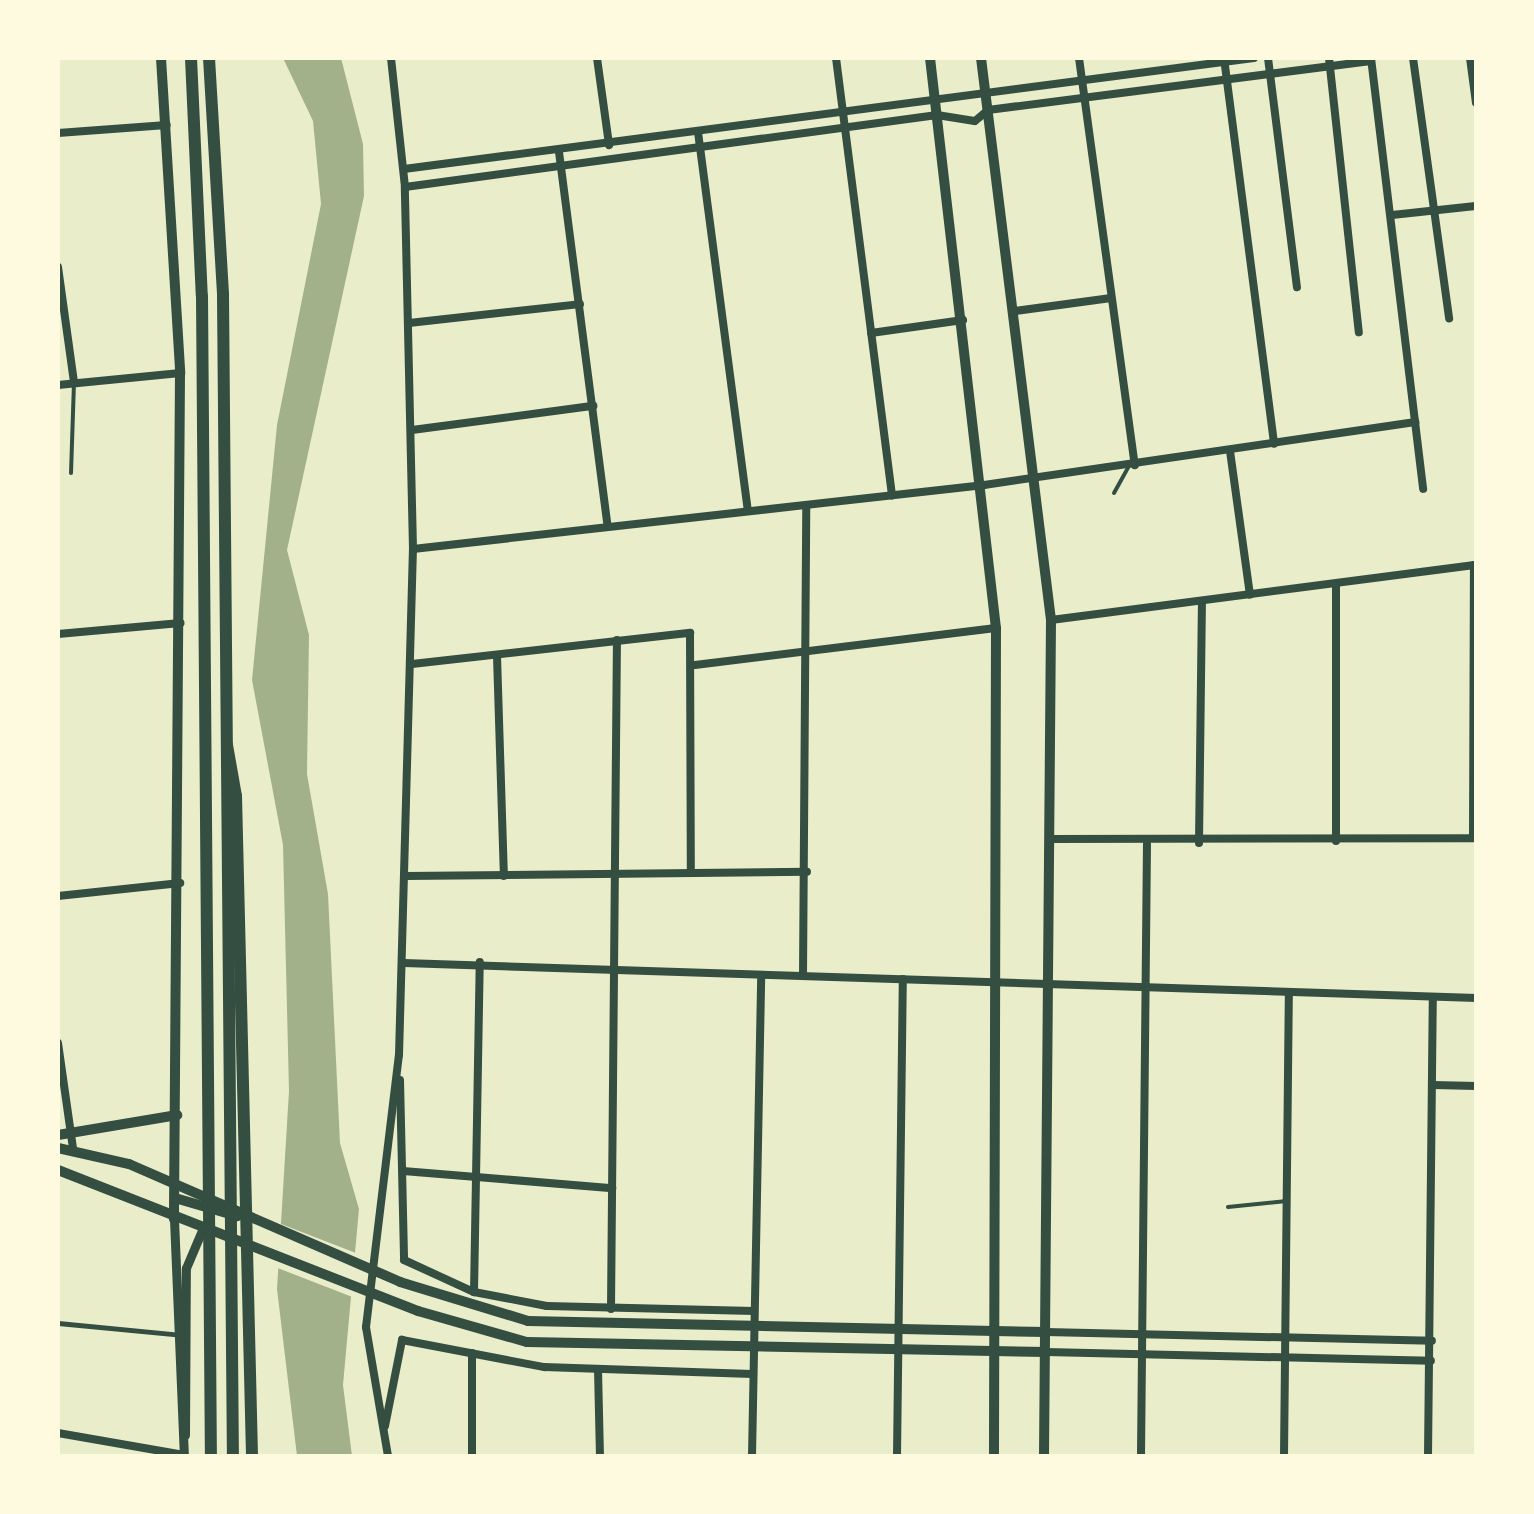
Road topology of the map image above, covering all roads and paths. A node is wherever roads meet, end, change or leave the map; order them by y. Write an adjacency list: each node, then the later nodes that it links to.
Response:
1 (161, 58): 27 (main road)
2 (191, 58): 153 (highway)
3 (209, 58): 82 (highway)
4 (391, 58): 35 (street)
5 (597, 58): 31 (street)
6 (836, 58): 25 (street)
7 (930, 58): 22 (main road)
8 (981, 58): 20 (main road)
9 (1078, 58): 19 (street)
10 (1254, 58): 15 (street)
11 (1268, 58): 17 (street)
12 (1413, 58): 38 (street)
13 (1470, 58): 23 (street)
14 (1371, 59): 16 (street); 39 (street)
15 (1224, 60): 18 (street); 19 (street)
16 (1329, 62): 17 (street); 48 (street)
17 (1270, 74): 18 (street); 41 (street)
18 (1227, 79): 21 (street); 56 (street)
19 (1082, 80): 20 (street); 21 (street)
20 (986, 92): 22 (street); 24 (main road)
21 (1084, 96): 24 (street); 42 (street)
22 (935, 98): 25 (street); 26 (main road)
23 (1476, 104)
24 (988, 110): 26 (street); 44 (main road)
25 (843, 112): 28 (street); 29 (street)
26 (937, 115): 28 (street); 46 (main road)
27 (167, 125): 30 (street); 50 (main road)
28 (845, 128): 32 (street); 49 (street)
29 (698, 132): 31 (street); 32 (street)
30 (58, 134)
31 (609, 145): 33 (street)
32 (700, 149): 34 (street); 66 (street)
33 (559, 152): 34 (street); 35 (street)
34 (562, 166): 36 (street); 43 (street)
35 (404, 170): 36 (street)
36 (405, 188): 47 (street)
37 (1476, 206): 38 (street)
38 (1434, 211): 39 (street); 45 (street)
39 (1392, 215): 54 (street)
40 (58, 266): 51 (street)
41 (1298, 287)
42 (1111, 298): 44 (street); 58 (street)
43 (580, 304): 47 (street); 53 (street)
44 (1015, 311): 60 (main road)
45 (1448, 319)
46 (964, 320): 49 (street); 61 (main road)
47 (409, 323): 55 (street)
48 (1359, 332)
49 (871, 333): 64 (street)
50 (180, 373): 51 (street); 74 (main road)
51 (74, 383): 52 (street); 59 (lane)
52 (58, 385)
53 (592, 406): 55 (street); 67 (street)
54 (1415, 422): 56 (street); 62 (street)
55 (412, 430): 68 (street)
56 (1274, 444): 57 (street)
57 (1230, 451): 58 (street); 71 (street)
58 (1132, 465): 60 (street); 63 (lane)
59 (72, 473)
60 (1036, 476): 61 (street); 73 (main road)
61 (984, 485): 64 (street); 75 (main road)
62 (1423, 489)
63 (1114, 493)
64 (892, 495): 65 (street)
65 (806, 505): 66 (street); 78 (street)
66 (748, 511): 67 (street)
67 (608, 527): 68 (street)
68 (413, 549): 80 (street)
69 (1475, 565): 70 (street); 83 (street)
70 (1336, 584): 71 (street); 85 (street)
71 (1250, 596): 72 (street)
72 (1202, 602): 73 (street); 86 (street)
73 (1052, 620): 84 (main road)
74 (181, 623): 76 (street); 93 (main road)
75 (996, 628): 78 (street); 101 (main road)
76 (58, 634)
77 (617, 640): 79 (street); 81 (street); 90 (street)
78 (810, 652): 81 (street); 88 (street)
79 (497, 656): 80 (street); 92 (street)
80 (412, 664): 91 (street)
81 (695, 666): 89 (street)
82 (220, 708): 124 (highway); 154 (highway)
83 (1474, 838): 85 (street)
84 (1051, 839): 87 (street); 102 (main road)
85 (1336, 840): 86 (street)
86 (1199, 843): 87 (street)
87 (1147, 844): 103 (street)
88 (808, 872): 89 (street); 99 (street)
89 (691, 873): 90 (street)
90 (618, 874): 92 (street); 97 (street)
91 (406, 876): 92 (street); 96 (street)
92 (504, 876)
93 (180, 883): 94 (street); 111 (main road)
94 (58, 896)
95 (480, 962): 96 (street); 97 (street); 118 (street)
96 (404, 963): 108 (street)
97 (614, 964): 98 (street); 120 (street)
98 (761, 975): 99 (street); 130 (street)
99 (803, 976): 100 (street)
100 (903, 979): 101 (street); 133 (street)
101 (997, 984): 102 (street); 134 (main road)
102 (1047, 984): 103 (street); 135 (main road)
103 (1148, 990): 104 (street); 137 (street)
104 (1289, 994): 105 (street); 122 (street)
105 (1433, 997): 106 (street); 109 (street)
106 (1476, 998)
107 (58, 1042): 112 (street)
108 (400, 1056): 117 (street); 150 (street)
109 (1433, 1085): 110 (street); 139 (street)
110 (1476, 1086)
111 (177, 1115): 112 (main road); 119 (main road)
112 (71, 1132): 113 (main road); 115 (street)
113 (58, 1135)
114 (58, 1148): 115 (main road)
115 (73, 1149): 119 (main road)
116 (58, 1170): 125 (main road)
117 (402, 1172): 118 (street); 128 (street)
118 (481, 1179): 120 (street); 128 (street)
119 (175, 1182): 121 (main road); 124 (main road)
120 (612, 1188): 129 (street)
121 (174, 1198): 124 (main road); 125 (main road)
122 (1287, 1201): 123 (lane); 138 (street)
123 (1228, 1206)
124 (248, 1215): 127 (highway); 132 (main road)
125 (174, 1218): 126 (main road); 136 (street)
126 (201, 1232): 127 (main road); 152 (street)
127 (247, 1247): 140 (main road); 155 (highway)
128 (474, 1292): 129 (street)
129 (611, 1309): 130 (street)
130 (754, 1311): 132 (street)
131 (58, 1323): 136 (street)
132 (754, 1328): 133 (main road); 140 (street)
133 (898, 1328): 134 (main road); 141 (street)
134 (994, 1331): 135 (main road); 142 (main road)
135 (1046, 1332): 137 (street); 144 (main road)
136 (173, 1334): 152 (street)
137 (1143, 1335): 138 (street); 145 (street)
138 (1285, 1338): 139 (street); 146 (street)
139 (1432, 1341): 147 (street)
140 (752, 1348): 141 (main road); 149 (street)
141 (898, 1349): 142 (main road); 160 (street)
142 (995, 1350): 144 (main road); 161 (main road)
143 (472, 1352): 148 (street); 150 (street); 157 (street)
144 (1046, 1352): 145 (street); 162 (main road)
145 (1142, 1356): 146 (street); 163 (street)
146 (1285, 1360): 147 (street); 164 (street)
147 (1431, 1361): 165 (street)
148 (598, 1369): 149 (street); 158 (street)
149 (752, 1374): 159 (street)
150 (385, 1430): 156 (street)
151 (58, 1434): 152 (street)
152 (184, 1456)
153 (211, 1456)
154 (233, 1456)
155 (252, 1456)
156 (388, 1456)
157 (472, 1456)
158 (600, 1456)
159 (752, 1456)
160 (897, 1456)
161 (994, 1456)
162 (1044, 1456)
163 (1141, 1456)
164 (1284, 1456)
165 (1428, 1456)

